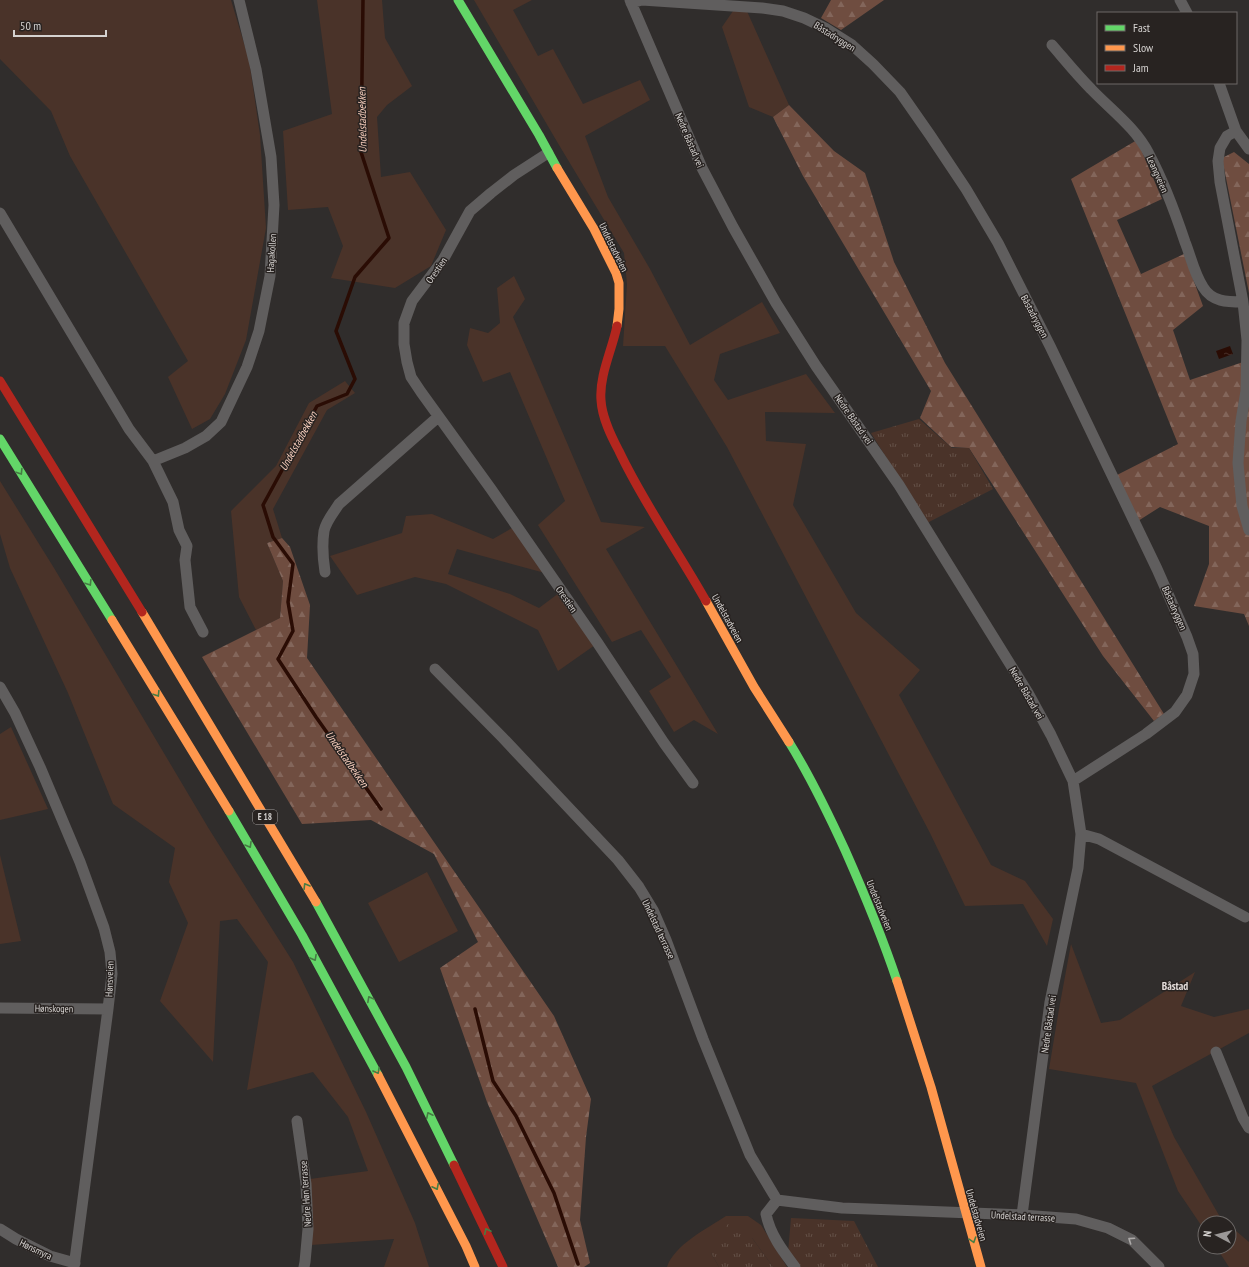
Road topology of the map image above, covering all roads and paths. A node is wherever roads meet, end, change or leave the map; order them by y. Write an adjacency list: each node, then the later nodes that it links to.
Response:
1 (239, 0): 16 (street, Hagakollen)
2 (458, 0): 10 (main road, Undelstadveien)
3 (1180, 0): 5 (street)
4 (630, 1): 22 (street, Nedre Båstad vei); 22 (street, Båstadryggen)
5 (1186, 12)
6 (1052, 45): 12 (street, Leangveien)
7 (1219, 84): 8 (street)
8 (1236, 131): 9 (street); 12 (street)
9 (1249, 149)
10 (548, 153): 14 (street, Orestien); 32 (main road, Undelstadveien)
11 (0, 213): 16 (street)
12 (1243, 302): 17 (street)
13 (0, 381): 38 (main road, E 18, one-way to 13)
14 (438, 417): 18 (street); 23 (street, Orestien)
15 (0, 439): 37 (main road, E 18, one-way to 37)
16 (153, 461): 19 (street)
17 (1249, 530)
18 (325, 572)
19 (202, 632)
20 (435, 669): 31 (street, Undelstad terrasse)
21 (0, 687): 27 (street, Hønsveien)
22 (1073, 781): 24 (street, Nedre Båstad vei)
23 (693, 783)
24 (1080, 834): 25 (street); 33 (street, Nedre Båstad vei)
25 (1245, 917)
26 (0, 1008): 27 (street, Hønskogen)
27 (108, 1009): 35 (street, Hønsveien)
28 (1216, 1052): 30 (street)
29 (297, 1121): 36 (street, Nedre Høn terrasse)
30 (1249, 1128)
31 (777, 1200): 32 (street, Undelstad terrasse); 39 (street)
32 (965, 1213): 33 (street, Undelstad terrasse); 40 (main road, Undelstadveien, one-way to 40)
33 (1022, 1215): 41 (street, Undelstad terrasse, one-way to 33)
34 (0, 1229): 35 (street, Hønsmyra)
35 (74, 1265)
36 (304, 1267)
37 (475, 1267)
38 (503, 1267)
39 (795, 1267)
40 (982, 1267)
41 (1158, 1267)

